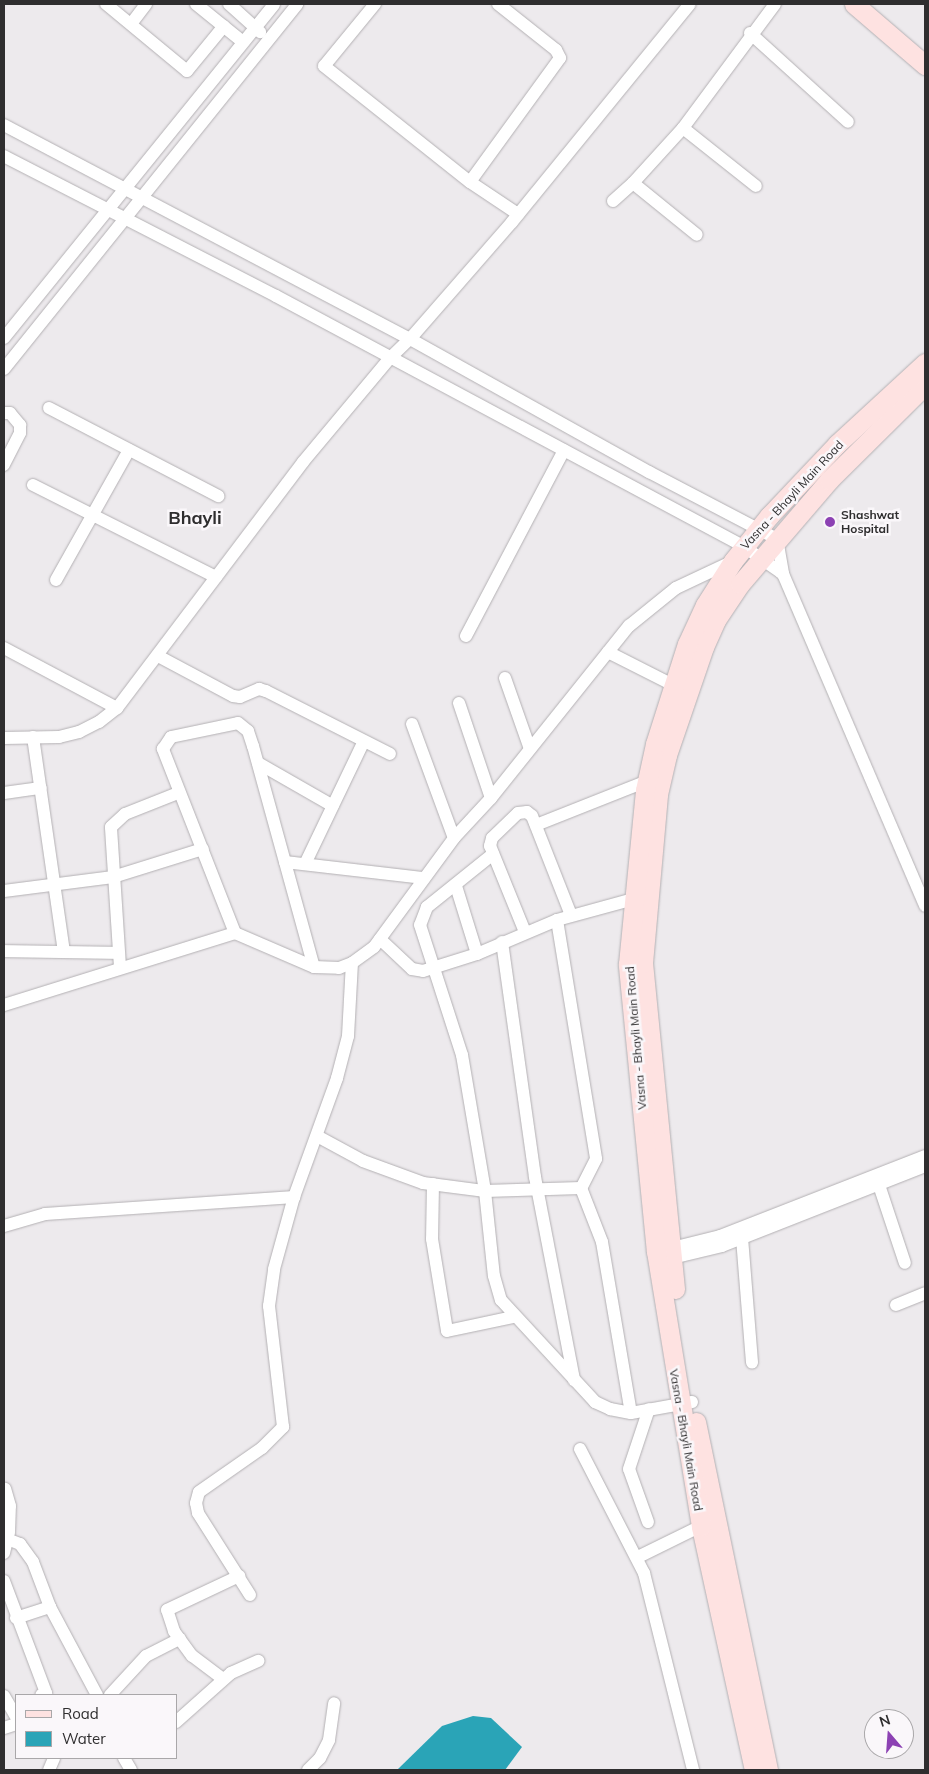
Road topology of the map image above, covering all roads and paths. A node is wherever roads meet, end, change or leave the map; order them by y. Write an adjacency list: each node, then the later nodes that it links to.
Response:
1 (106, 4): 13 (street)
2 (146, 4): 13 (street)
3 (196, 4): 14 (street)
4 (229, 4): 15 (street)
5 (274, 4): 15 (street)
6 (297, 4): 17 (street)
7 (376, 4): 25 (street)
8 (499, 4): 25 (street)
9 (690, 4): 32 (street)
10 (775, 4): 16 (street)
11 (854, 4): 20 (main road)
12 (870, 4): 19 (main road)
13 (131, 24): 14 (street)
14 (224, 26): 18 (street)
15 (254, 27): 17 (street); 18 (street)
16 (750, 33): 21 (street); 23 (street)
17 (268, 39): 29 (street)
18 (243, 42): 28 (street)
19 (925, 53)
20 (925, 66)
21 (848, 122)
22 (4, 125): 28 (street)
23 (683, 128): 26 (street); 27 (street)
24 (4, 156): 31 (street)
25 (470, 182): 32 (street)
26 (634, 183): 30 (street); 34 (street)
27 (756, 186)
28 (124, 190): 29 (street); 31 (street)
29 (141, 199): 33 (street); 36 (street)
30 (613, 201)
31 (107, 210): 33 (street); 35 (street)
32 (518, 214): 36 (street)
33 (124, 219): 37 (street); 39 (street)
34 (697, 235)
35 (4, 338)
36 (410, 339): 37 (street); 49 (street)
37 (390, 358): 44 (street); 54 (street)
38 (925, 364): 49 (main road, Vasna - Bhayli Main Road)
39 (4, 369)
40 (925, 385): 50 (main road, Vasna - Bhayli Main Road)
41 (49, 408): 43 (street)
42 (4, 413): 45 (street)
43 (129, 450): 47 (street); 48 (street)
44 (564, 450): 51 (street); 56 (street)
45 (4, 465)
46 (33, 485): 48 (street)
47 (218, 496)
48 (93, 514): 54 (street); 55 (street)
49 (759, 530): 50 (street); 51 (main road, Vasna - Bhayli Main Road)
50 (777, 539): 52 (main road, Vasna - Bhayli Main Road); 53 (street)
51 (738, 554): 52 (street); 58 (street); 61 (main road, Vasna - Bhayli Main Road)
52 (762, 557): 53 (street); 116 (main road, Vasna - Bhayli Main Road)
53 (783, 574): 89 (street)
54 (216, 577): 59 (street)
55 (56, 580)
56 (466, 636)
57 (4, 648): 63 (street)
58 (608, 652): 61 (street); 68 (street)
59 (158, 656): 63 (street); 67 (street)
60 (505, 678): 68 (street)
61 (673, 685): 71 (main road, Vasna - Bhayli Main Road)
62 (459, 703): 75 (street)
63 (117, 708): 65 (street)
64 (412, 724): 78 (street)
65 (33, 737): 66 (street); 72 (street)
66 (4, 738)
67 (364, 741): 69 (street); 76 (street)
68 (530, 749): 75 (street)
69 (390, 754)
70 (258, 763): 74 (street); 76 (street); 81 (street)
71 (647, 781): 77 (street); 88 (main road, Vasna - Bhayli Main Road)
72 (40, 788): 73 (street); 85 (street)
73 (4, 793)
74 (178, 793): 79 (street); 83 (street)
75 (491, 798): 78 (street)
76 (333, 806): 82 (street)
77 (536, 825): 80 (street); 90 (street)
78 (454, 838): 84 (street)
79 (203, 849): 83 (street); 92 (street)
80 (493, 854): 86 (street); 93 (street)
81 (285, 862): 82 (street); 102 (street)
82 (306, 864): 84 (street)
83 (114, 877): 85 (street); 98 (street)
84 (424, 878): 94 (street)
85 (54, 884): 87 (street); 97 (street)
86 (456, 886): 99 (street); 103 (street)
87 (4, 891)
88 (634, 899): 90 (street); 116 (main road, Vasna - Bhayli Main Road)
89 (925, 906)
90 (571, 915): 91 (street)
91 (557, 920): 93 (street); 110 (street)
92 (235, 932): 101 (street); 102 (street)
93 (525, 932): 95 (street)
94 (380, 939): 100 (street); 103 (street)
95 (502, 942): 99 (street); 112 (street)
96 (4, 948): 97 (street)
97 (64, 952): 98 (street)
98 (118, 953): 101 (street)
99 (477, 954): 103 (street)
100 (352, 963): 102 (street); 105 (street)
101 (120, 967): 104 (street)
102 (314, 967)
103 (433, 968): 111 (street)
104 (4, 1005)
105 (316, 1136): 108 (street); 113 (street)
106 (925, 1156): 116 (street)
107 (925, 1166): 109 (street)
108 (434, 1184): 111 (street); 120 (street)
109 (879, 1185): 115 (street); 117 (street)
110 (581, 1188): 112 (street); 125 (street)
111 (485, 1191): 112 (street); 120 (street)
112 (538, 1191): 122 (street)
113 (294, 1197): 114 (street); 133 (street)
114 (4, 1226)
115 (742, 1238): 116 (street); 121 (street)
116 (663, 1255): 123 (main road, Vasna - Bhayli Main Road)
117 (905, 1263)
118 (925, 1293): 119 (street)
119 (896, 1305)
120 (513, 1316): 122 (street)
121 (752, 1363)
122 (574, 1380): 125 (street)
123 (686, 1403): 124 (street); 129 (main road, Vasna - Bhayli Main Road); 153 (main road, Vasna - Bhayli Main Road)
124 (649, 1409): 125 (street); 128 (street)
125 (631, 1413)
126 (580, 1449): 132 (street)
127 (5, 1489): 130 (street)
128 (648, 1522)
129 (701, 1526): 132 (street); 152 (main road, Vasna - Bhayli Main Road)
130 (7, 1539): 131 (street); 136 (street)
131 (4, 1553)
132 (638, 1557): 151 (street)
133 (239, 1576): 135 (street); 138 (street)
134 (4, 1581): 137 (street)
135 (250, 1595)
136 (50, 1607): 137 (street); 142 (street)
137 (16, 1618): 141 (street)
138 (180, 1639): 140 (street); 143 (street)
139 (258, 1661): 140 (street)
140 (223, 1679): 147 (street)
141 (43, 1694)
142 (96, 1694)
143 (111, 1694)
144 (4, 1696): 146 (street)
145 (334, 1704): 150 (street)
146 (15, 1712)
147 (178, 1720)
148 (125, 1759): 149 (street)
149 (131, 1770)
150 (308, 1770)
151 (693, 1770)
152 (754, 1770)
153 (768, 1770)

